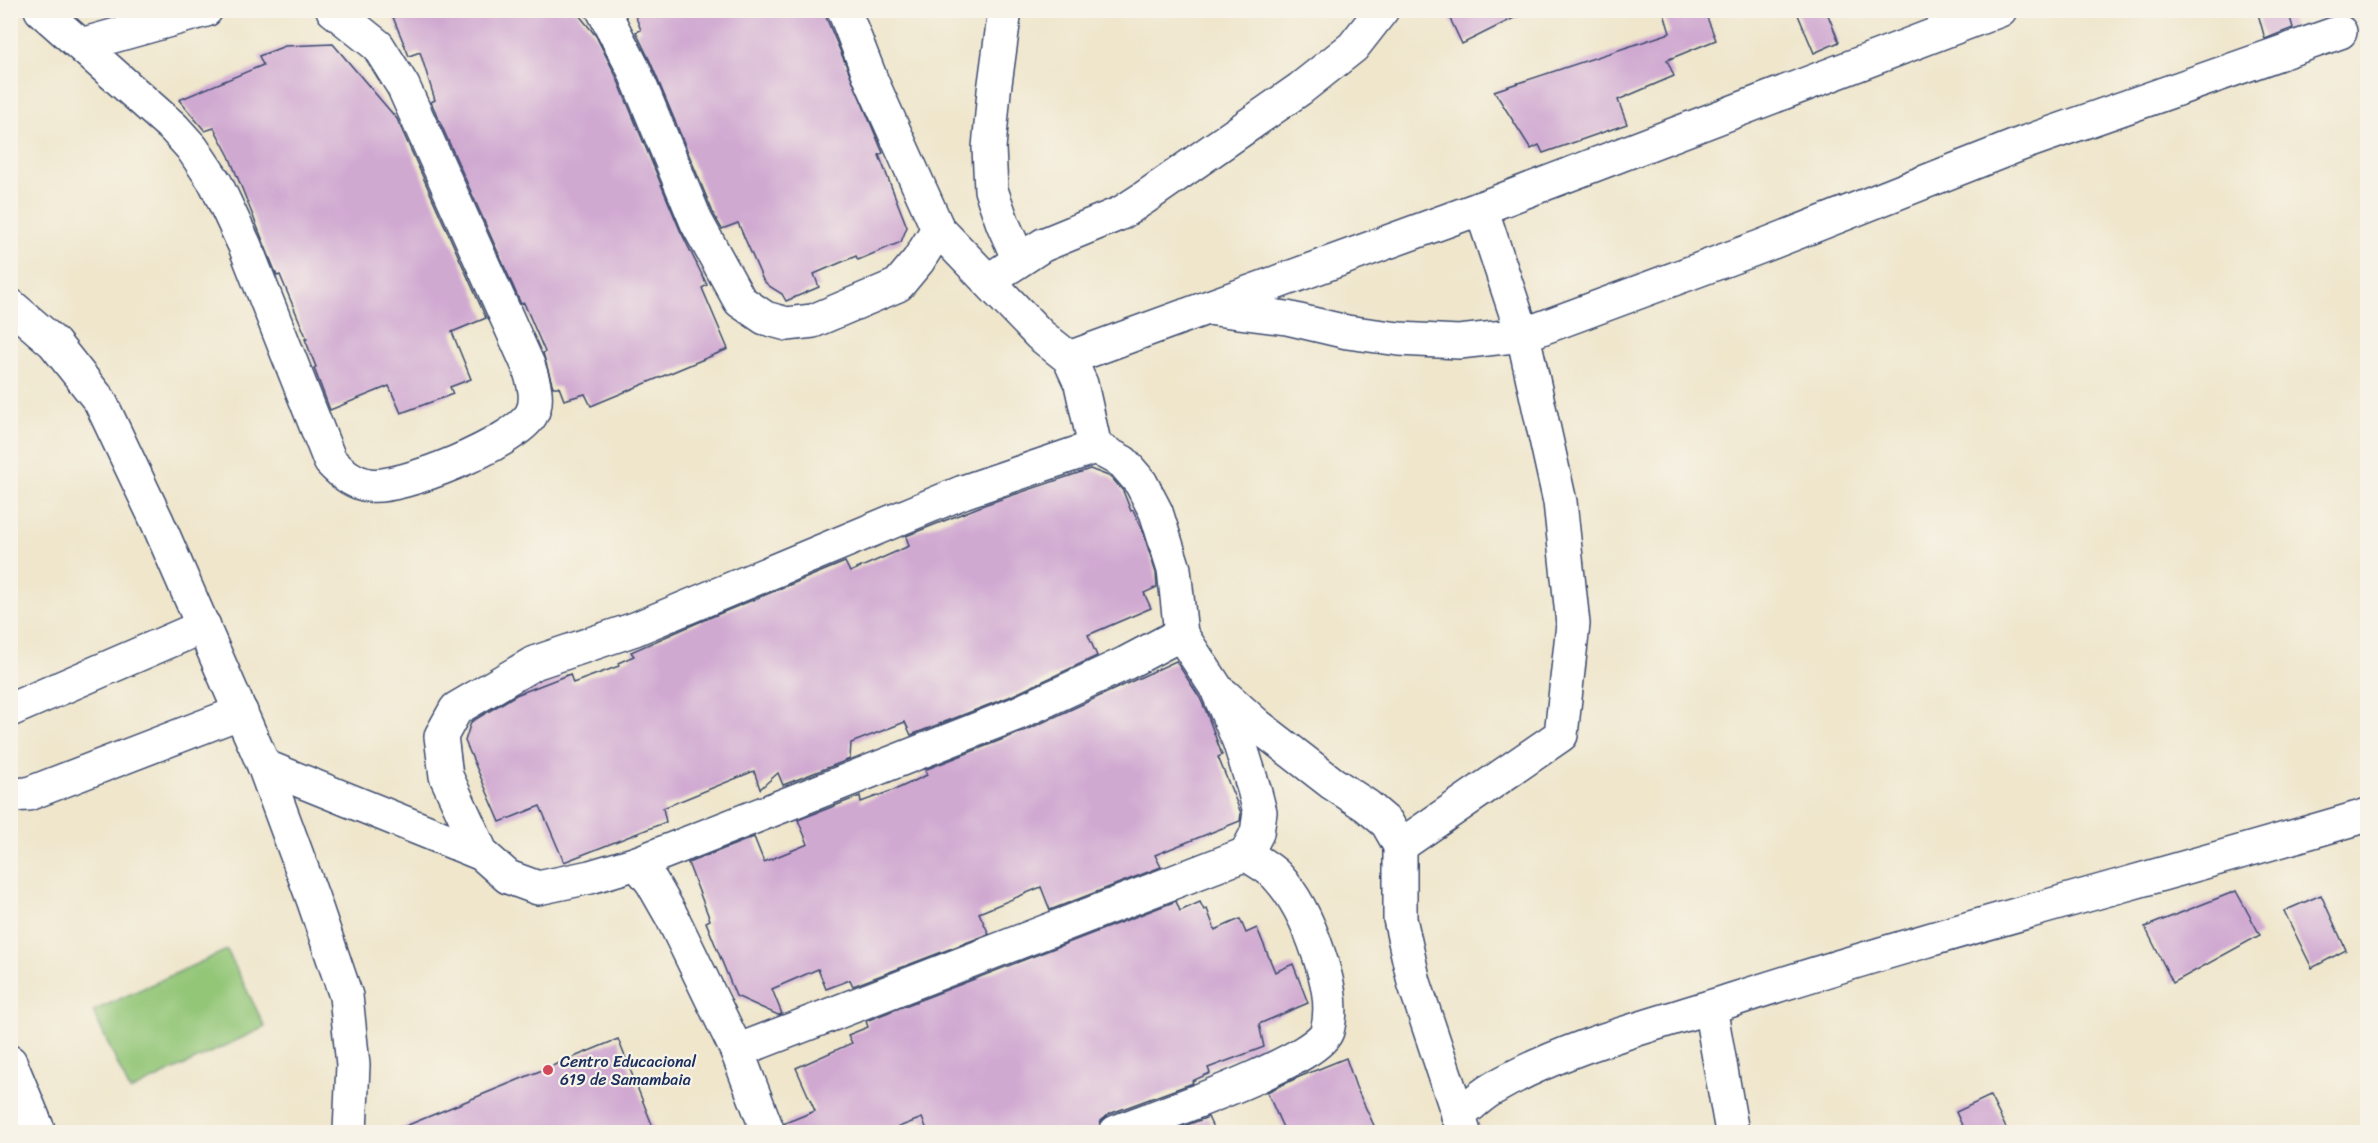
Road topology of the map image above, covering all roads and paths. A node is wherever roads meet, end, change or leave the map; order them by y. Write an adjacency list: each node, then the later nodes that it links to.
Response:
1 (41, 10): 10 (street)
2 (206, 10): 10 (street)
3 (333, 10): 10 (street)
4 (603, 10): 12 (street)
5 (844, 10): 12 (street)
6 (1005, 10): 13 (street)
7 (1382, 10): 13 (street)
8 (2000, 10): 11 (street)
9 (2340, 32): 17 (street)
10 (81, 45)
11 (1481, 208): 16 (street); 17 (street)
12 (938, 229): 14 (street)
13 (1020, 260): 14 (street)
14 (988, 280): 18 (street)
15 (10, 305): 20 (street)
16 (1207, 308): 17 (street); 18 (street)
17 (1523, 335): 28 (street)
18 (1069, 358): 19 (street)
19 (1095, 447): 21 (street); 29 (street)
20 (204, 626): 23 (street); 24 (street)
21 (1181, 634): 22 (street); 31 (street)
22 (1217, 689): 28 (street); 30 (street)
23 (10, 710)
24 (241, 712): 25 (street); 26 (street)
25 (264, 766): 29 (street); 37 (street)
26 (10, 795)
27 (2367, 815): 32 (street)
28 (1400, 846): 35 (street)
29 (482, 854): 31 (street)
30 (1246, 854): 33 (street); 39 (street)
31 (637, 863): 33 (street)
32 (1710, 1007): 35 (street); 40 (street)
33 (737, 1051): 38 (street)
34 (10, 1062): 36 (street)
35 (1461, 1124)
36 (39, 1132)
37 (351, 1132)
38 (768, 1132)
39 (1116, 1132)
40 (1732, 1132)

